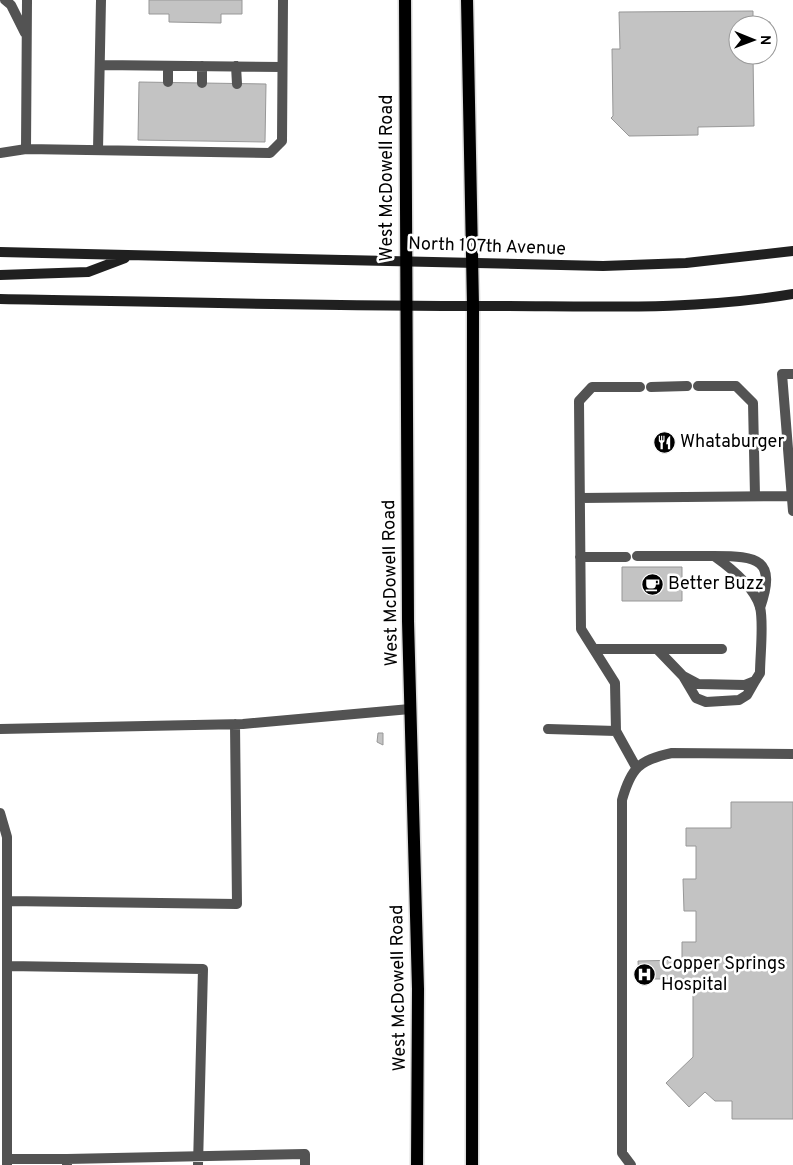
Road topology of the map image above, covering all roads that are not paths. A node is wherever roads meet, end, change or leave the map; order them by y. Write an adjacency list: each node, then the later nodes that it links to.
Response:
1 (5, 0): 7 (lane)
2 (27, 0): 7 (lane)
3 (101, 0): 8 (lane)
4 (283, 0): 12 (lane)
5 (405, 0): 28 (main road, West McDowell Road)
6 (467, 0): 29 (main road)
7 (26, 36): 19 (lane)
8 (100, 65): 9 (lane); 20 (lane)
9 (168, 66): 10 (lane); 13 (lane)
10 (202, 66): 11 (lane); 14 (lane)
11 (236, 66): 12 (lane); 15 (lane)
12 (282, 67): 24 (lane)
13 (168, 82)
14 (202, 83)
15 (236, 84)
16 (167, 140): 21 (lane)
17 (201, 141): 22 (lane)
18 (235, 141): 24 (lane)
19 (26, 149): 20 (lane); 23 (lane)
20 (98, 150): 21 (lane)
21 (168, 151): 22 (lane)
22 (202, 152): 24 (lane)
23 (0, 153)
24 (235, 153)
25 (793, 251): 29 (main road, North 107th Avenue)
26 (0, 252): 27 (main road, North 107th Avenue)
27 (130, 256): 28 (main road, North 107th Avenue); 30 (main road)
28 (405, 260): 29 (main road, North 107th Avenue); 33 (main road, West McDowell Road)
29 (472, 262): 34 (main road)
30 (0, 274)
31 (793, 294): 34 (main road)
32 (0, 298): 33 (main road)
33 (406, 306): 34 (main road); 54 (main road, West McDowell Road)
34 (473, 306): 69 (main road)
35 (793, 374): 41 (lane)
36 (652, 386): 37 (lane)
37 (687, 386)
38 (698, 386): 40 (lane)
39 (640, 387): 42 (lane)
40 (755, 496): 41 (lane); 42 (lane)
41 (792, 496): 43 (lane)
42 (580, 498): 46 (lane)
43 (793, 511)
44 (637, 556): 45 (lane)
45 (714, 556): 48 (lane); 48 (lane)
46 (580, 557): 47 (lane); 49 (lane)
47 (626, 557)
48 (760, 608): 53 (lane)
49 (594, 649): 50 (lane); 58 (lane)
50 (657, 649): 51 (lane); 52 (lane)
51 (722, 649)
52 (683, 676): 53 (lane); 53 (lane)
53 (756, 681)
54 (410, 709): 55 (lane); 68 (main road, West McDowell Road)
55 (235, 724): 56 (lane); 62 (lane)
56 (0, 729)
57 (548, 730): 58 (lane)
58 (616, 731): 60 (lane)
59 (793, 754): 60 (lane)
60 (636, 767): 70 (lane)
61 (0, 812): 62 (lane)
62 (7, 901): 63 (lane)
63 (6, 966): 64 (lane); 65 (lane)
64 (198, 1161): 66 (lane); 67 (lane)
65 (7, 1162): 66 (lane)
66 (67, 1162)
67 (305, 1165)
68 (417, 1165)
69 (472, 1165)
70 (631, 1165)

